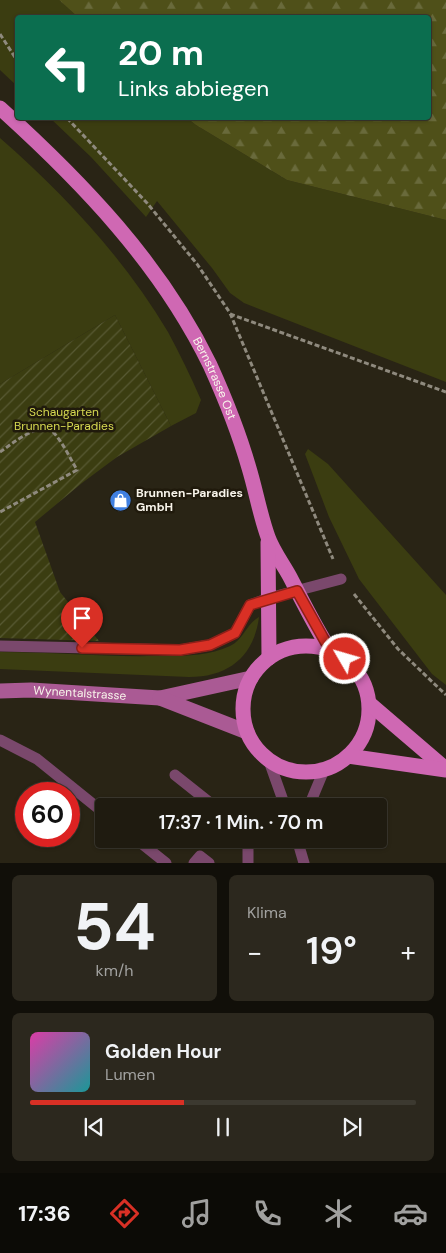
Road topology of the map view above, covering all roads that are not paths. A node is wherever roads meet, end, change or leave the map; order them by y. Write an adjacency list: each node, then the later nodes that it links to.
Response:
1 (0, 108): 2 (main road, Bernstrasse Ost)
2 (268, 538): 4 (main road, Bernstrasse Ost); 5 (main road, Bernstrasse Ost)
3 (341, 579): 4 (lane)
4 (297, 591): 5 (lane); 7 (main road, Bernstrasse Ost)
5 (269, 598): 6 (lane); 8 (main road, Bernstrasse Ost)
6 (0, 646)
7 (330, 650): 8 (main road); 12 (main road)
8 (269, 658): 9 (main road)
9 (251, 678): 11 (main road, Wynentalstrasse); 13 (main road)
10 (0, 691): 11 (main road, Wynentalstrasse)
11 (160, 698): 13 (main road, Wynentalstrasse)
12 (370, 704): 15 (main road); 18 (main road)
13 (247, 732): 16 (main road)
14 (0, 740): 23 (lane)
15 (348, 756): 17 (main road); 18 (main road)
16 (269, 761): 17 (main road); 21 (lane)
17 (324, 770): 22 (lane)
18 (446, 770)
19 (175, 775): 20 (lane)
20 (204, 798)
21 (282, 798)
22 (312, 798)
23 (95, 806)
24 (147, 848): 27 (lane)
25 (248, 848): 30 (lane)
26 (299, 848): 31 (lane)
27 (166, 863)
28 (194, 863): 29 (lane)
29 (209, 863)
30 (248, 863)
31 (304, 863)

